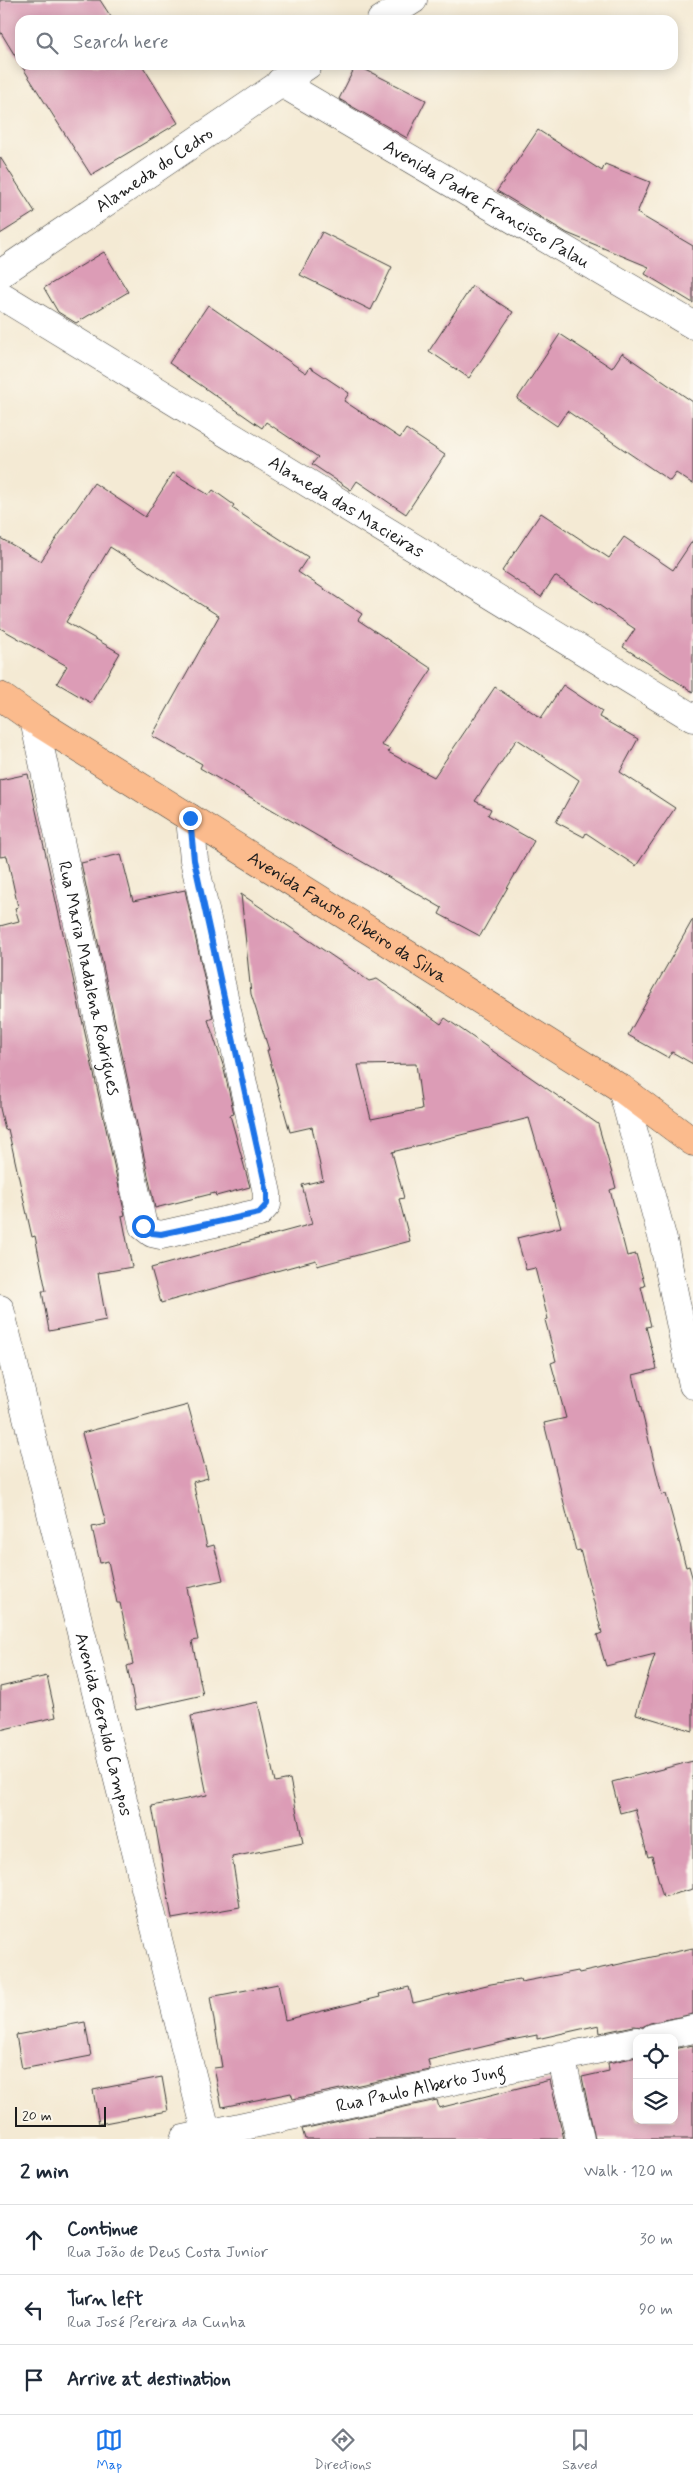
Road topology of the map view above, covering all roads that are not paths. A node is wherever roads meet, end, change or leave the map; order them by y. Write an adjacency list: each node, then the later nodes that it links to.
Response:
1 (413, 0): 2 (street)
2 (388, 15)
3 (300, 70): 4 (street, Alameda do Cedro)
4 (280, 82): 5 (street, Alameda do Cedro); 7 (street, Avenida Padre Francisco Palau)
5 (0, 274)
6 (0, 296): 9 (street, Alameda das Macieiras)
7 (693, 326)
8 (0, 696): 10 (main road, Avenida Fausto Ribeiro da Silva)
9 (693, 718)
10 (34, 720): 11 (main road, Avenida Fausto Ribeiro da Silva); 11 (street, Rua Maria Madalena Rodrigues)
11 (190, 818): 12 (main road, Avenida Fausto Ribeiro da Silva)
12 (622, 1089): 13 (main road, Avenida Fausto Ribeiro da Silva); 15 (street)
13 (693, 1142)
14 (0, 1309): 20 (street, Avenida Geraldo Campos)
15 (693, 1385)
16 (693, 2030): 17 (street)
17 (672, 2034)
18 (633, 2042): 19 (street, Rua Paulo Alberto Jung)
19 (561, 2056): 20 (street, Rua Paulo Alberto Jung); 21 (street)
20 (199, 2137)
21 (580, 2139)

